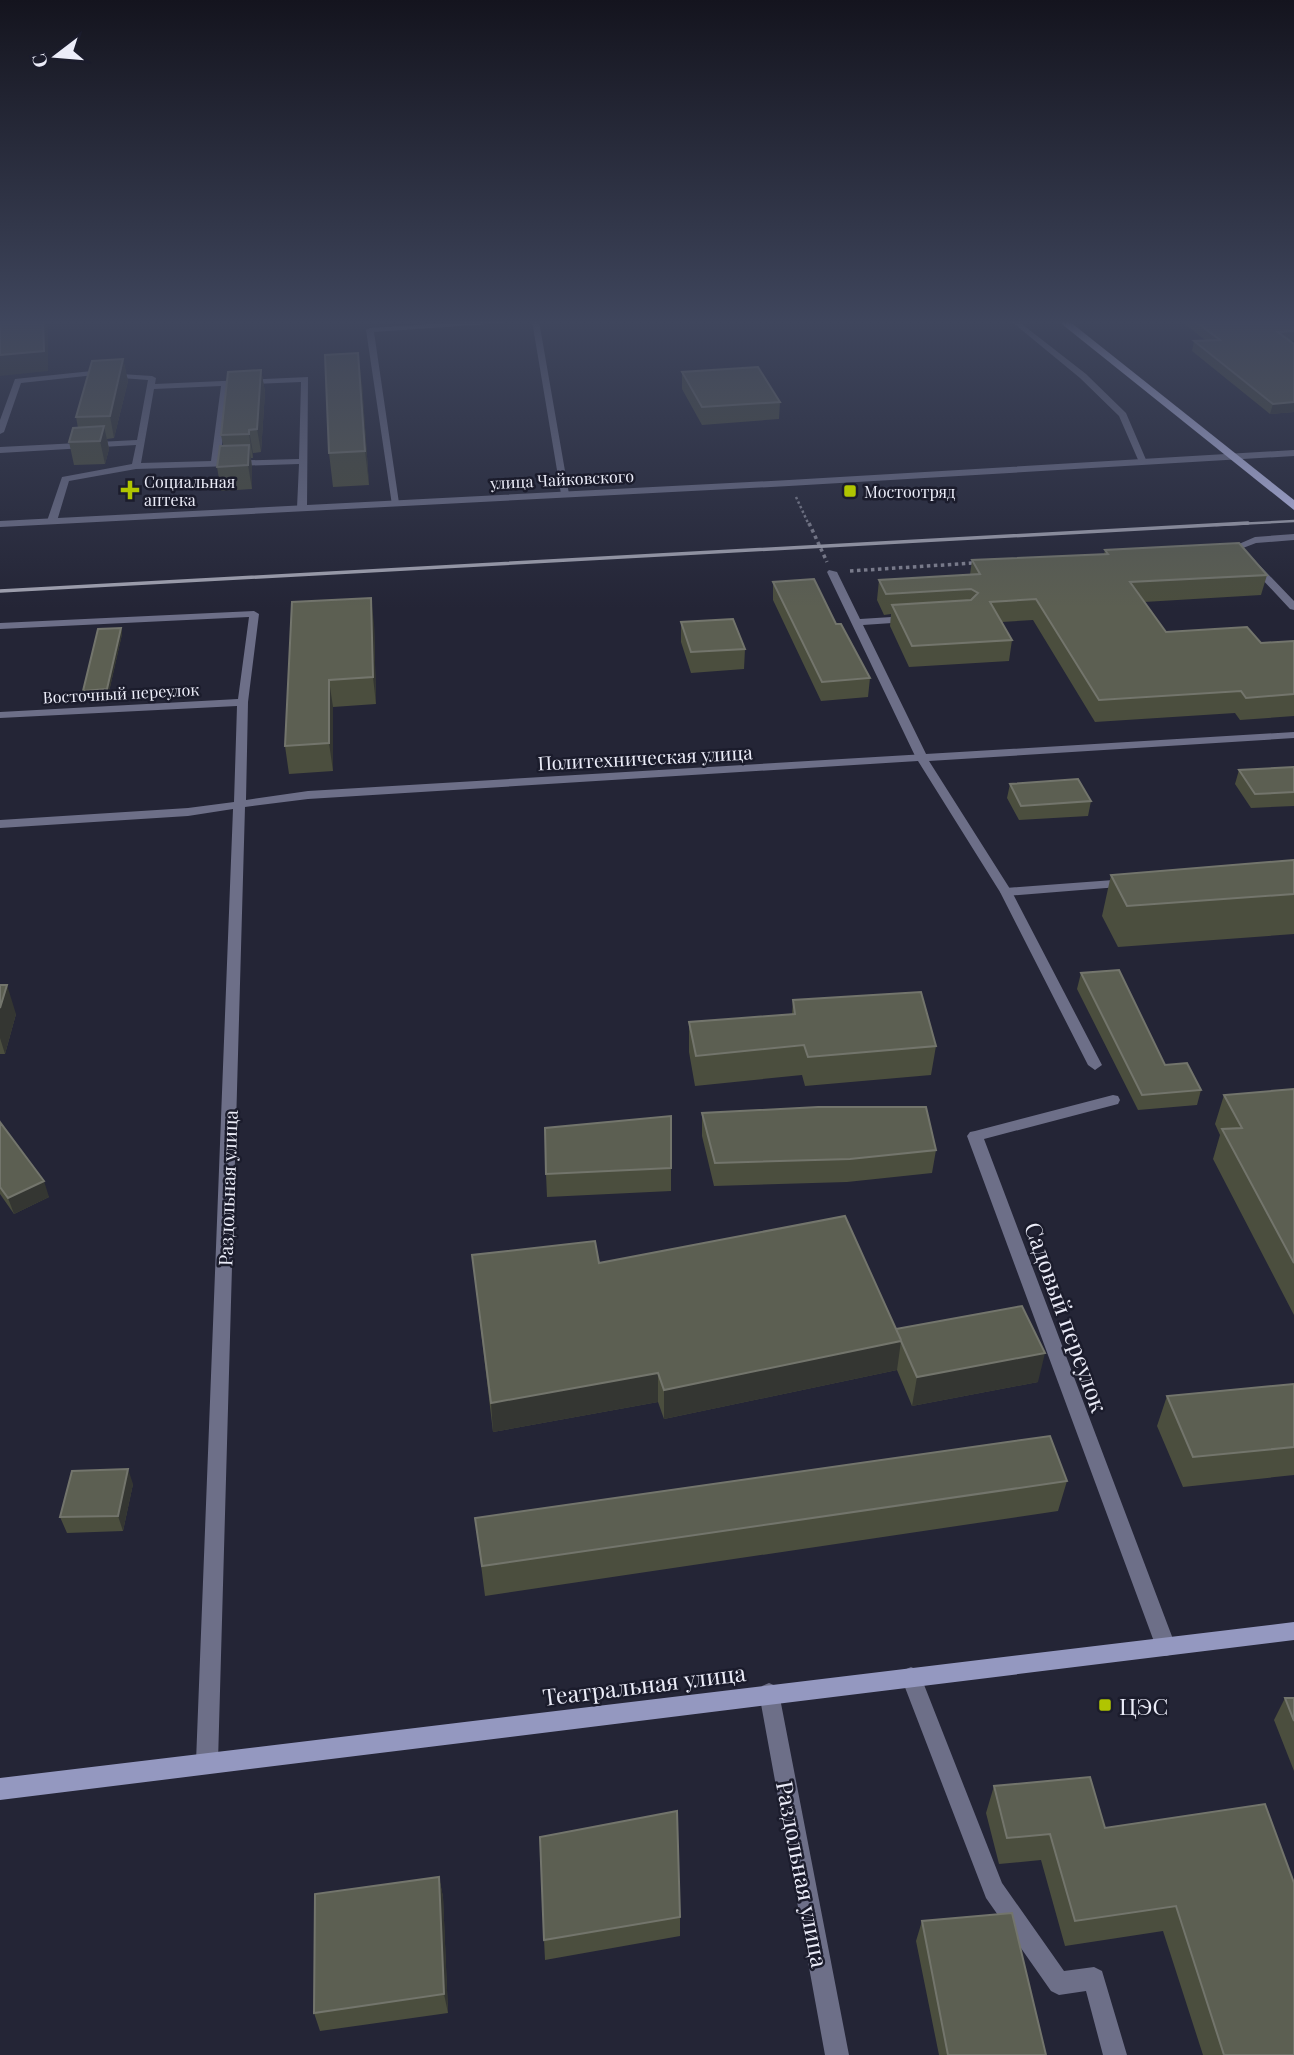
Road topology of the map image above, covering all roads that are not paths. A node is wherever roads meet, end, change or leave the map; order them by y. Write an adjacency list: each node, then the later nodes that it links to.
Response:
1 (145, 417): 9 (street)
2 (221, 417): 15 (street)
3 (304, 417): 13 (street)
4 (383, 417): 18 (street)
5 (552, 417): 17 (street)
6 (1125, 417): 14 (street)
7 (1185, 417): 19 (highway)
8 (73, 433): 10 (street)
9 (140, 442): 10 (street); 16 (street)
10 (70, 446): 11 (street)
11 (0, 450)
12 (1294, 453): 14 (street, улица Чайковского)
13 (303, 461): 15 (street); 20 (street)
14 (1143, 462): 17 (street, улица Чайковского)
15 (215, 463): 16 (street)
16 (136, 466): 21 (street)
17 (565, 494): 18 (street, улица Чайковского)
18 (396, 503): 20 (street, улица Чайковского)
19 (1294, 506)
20 (302, 508): 21 (street, улица Чайковского)
21 (52, 522): 22 (street, улица Чайковского)
22 (0, 524)
23 (1294, 537): 25 (street)
24 (832, 572): 27 (street)
25 (1294, 607)
26 (919, 618): 27 (street)
27 (857, 622): 32 (street)
28 (0, 626): 29 (street, Раздольная улица)
29 (243, 702): 30 (street, Восточный переулок); 33 (street, Раздольная улица)
30 (0, 715)
31 (1294, 735): 32 (street, Политехническая улица)
32 (922, 758): 33 (street, Политехническая улица); 36 (street)
33 (241, 806): 34 (street, Политехническая улица); 43 (street, Раздольная улица)
34 (0, 824)
35 (1143, 882): 36 (street)
36 (1006, 892): 37 (street)
37 (1095, 1066)
38 (1113, 1100): 40 (street, Садовый переулок)
39 (1294, 1631): 40 (main road, Театральная улица)
40 (1166, 1647): 41 (main road, Театральная улица)
41 (911, 1677): 42 (main road, Театральная улица); 46 (street)
42 (769, 1693): 43 (main road, Театральная улица); 45 (street, Раздольная улица)
43 (206, 1762): 44 (main road, Театральная улица)
44 (0, 1790)
45 (837, 2055)
46 (1115, 2055)

